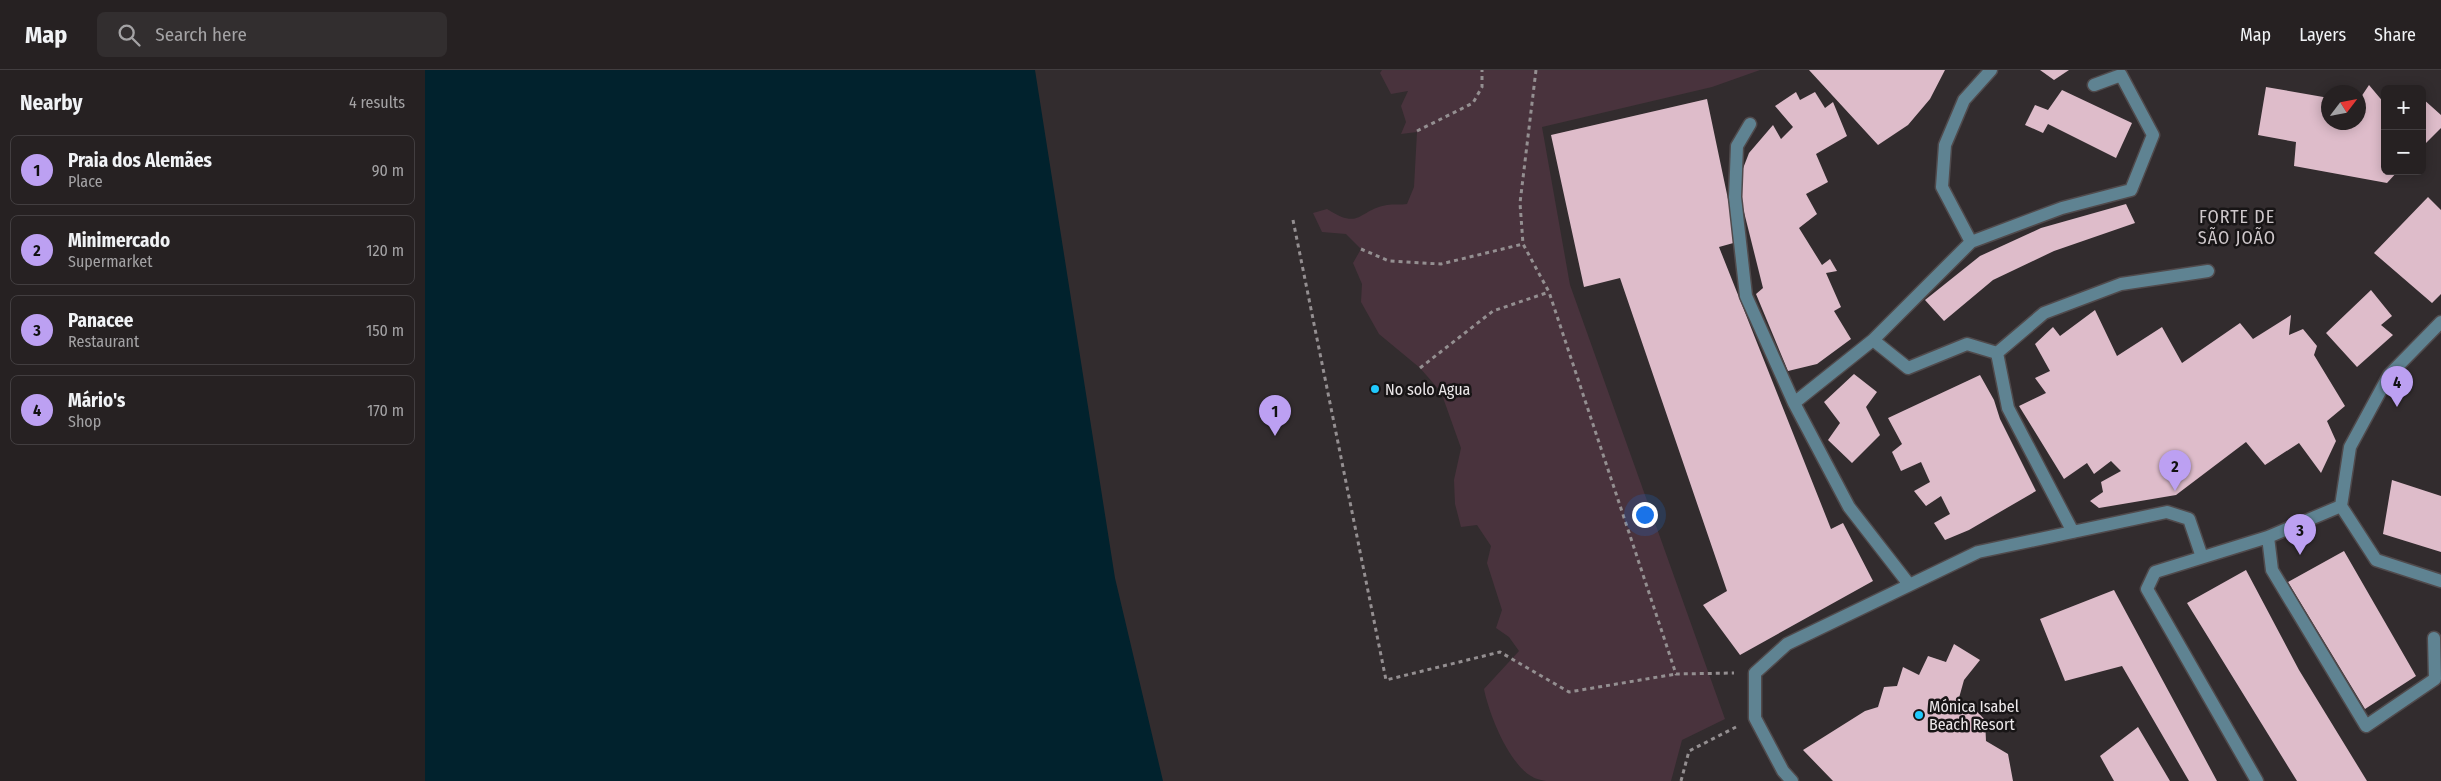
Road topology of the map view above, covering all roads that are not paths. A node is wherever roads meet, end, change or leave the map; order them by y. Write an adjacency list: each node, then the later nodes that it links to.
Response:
1 (1991, 70): 4 (street)
2 (2094, 85): 4 (street)
3 (1750, 124): 9 (street)
4 (1971, 242): 7 (street)
5 (2208, 271): 8 (street)
6 (2441, 322): 10 (street)
7 (1873, 340): 8 (street); 9 (street)
8 (1997, 353): 11 (street)
9 (1794, 404): 15 (street)
10 (2341, 506): 12 (street); 14 (street)
11 (2073, 532): 13 (street); 15 (street)
12 (2268, 537): 13 (street); 16 (street)
13 (2203, 557): 18 (street)
14 (2441, 581)
15 (1908, 583): 17 (street)
16 (2434, 638)
17 (1792, 781)
18 (2257, 781)

